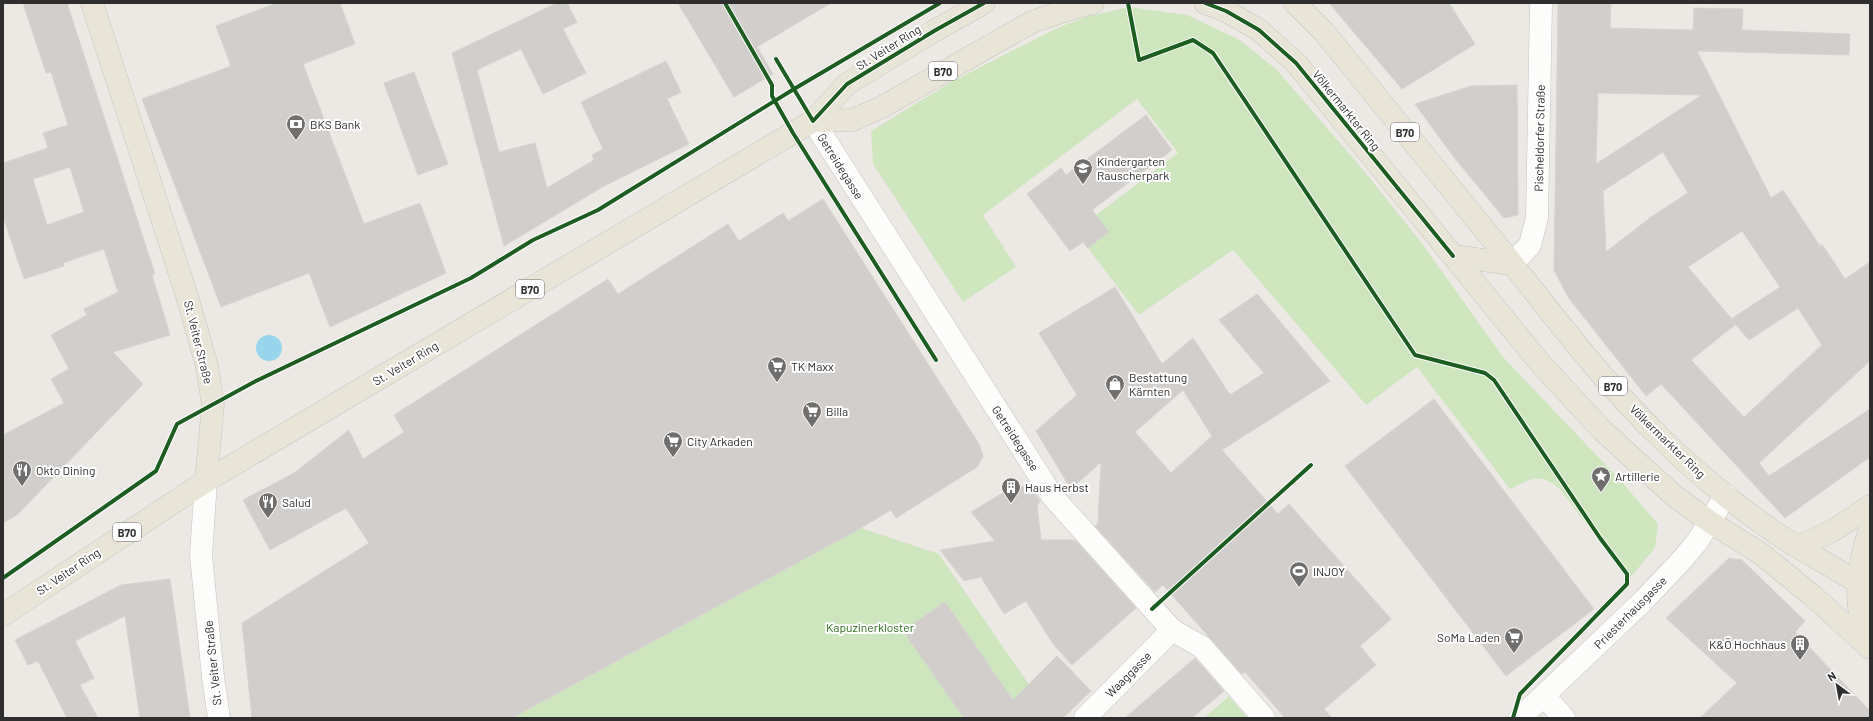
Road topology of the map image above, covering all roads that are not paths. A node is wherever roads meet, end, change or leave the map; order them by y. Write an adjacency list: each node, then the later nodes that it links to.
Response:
1 (92, 3): 12 (main road, St. Veiter Straße)
2 (984, 3): 9 (main road, St. Veiter Ring / B70)
3 (1052, 3): 8 (main road, St. Veiter Ring / B70)
4 (1093, 3): 8 (main road, St. Veiter Ring / B70)
5 (1205, 3): 10 (main road, Völkermarkter Ring)
6 (1296, 3): 11 (main road, Völkermarkter Ring / B70)
7 (1541, 3): 11 (street, Pischeldorfer Straße)
8 (1032, 22): 9 (main road, St. Veiter Ring / B70)
9 (813, 121): 12 (main road, St. Veiter Ring / B70); 20 (street, Getreidegasse)
10 (1453, 256): 11 (main road); 15 (main road, Völkermarkter Ring)
11 (1512, 264): 13 (main road, Völkermarkter Ring / B70)
12 (206, 481): 19 (main road, St. Veiter Ring / B70); 23 (street, St. Veiter Straße)
13 (1726, 495): 15 (street, Priesterhausgasse); 17 (main road, Völkermarkter Ring / B70)
14 (1870, 506): 17 (main road)
15 (1710, 522): 21 (main road, Völkermarkter Ring); 22 (street, Priesterhausgasse)
16 (1870, 529): 18 (main road)
17 (1795, 546): 18 (main road, B70)
18 (1864, 587): 21 (main road)
19 (3, 615)
20 (1172, 630): 24 (street, Waaggasse); 25 (street, Getreidegasse)
21 (1869, 647)
22 (1544, 696): 26 (street, Priesterhausgasse); 27 (street)
23 (219, 718)
24 (1085, 718)
25 (1264, 718)
26 (1520, 718)
27 (1564, 718)

